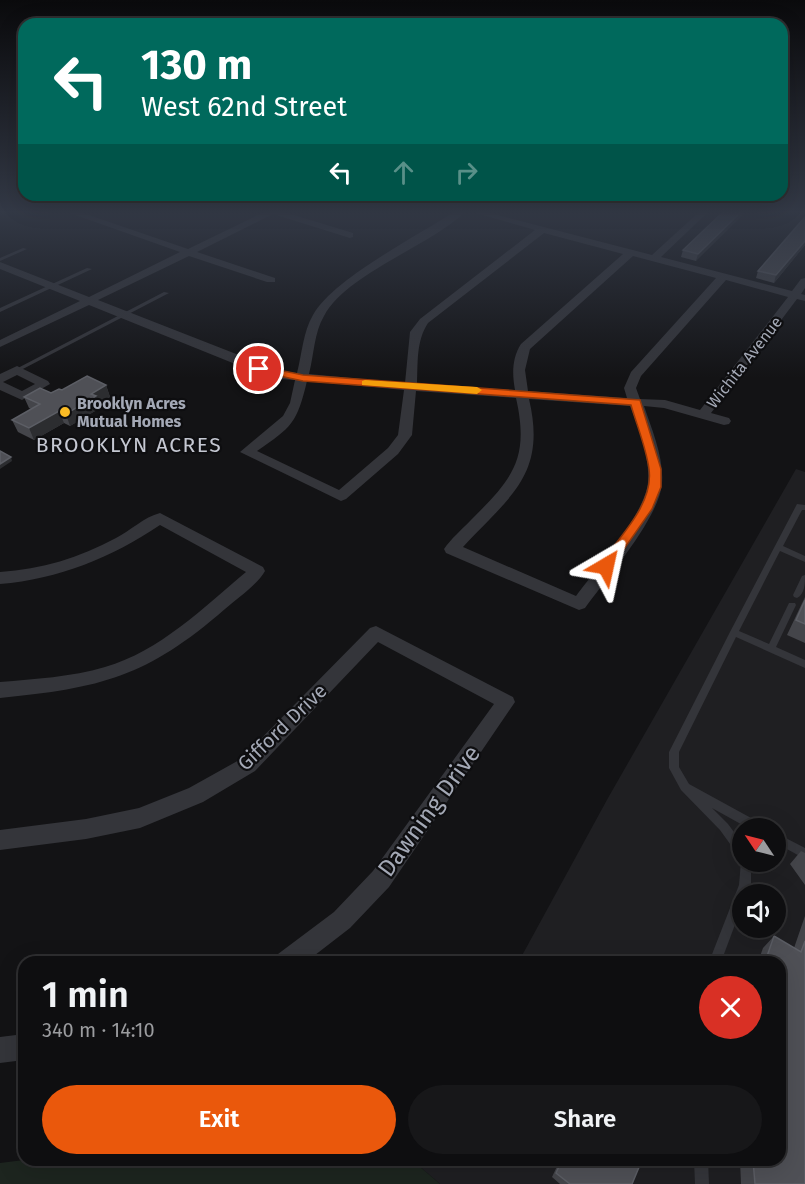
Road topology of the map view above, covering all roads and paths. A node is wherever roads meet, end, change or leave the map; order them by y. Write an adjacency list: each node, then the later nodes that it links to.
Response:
1 (5, 267): 12 (street)
2 (158, 267): 15 (street)
3 (234, 267): 10 (street)
4 (374, 267): 20 (street)
5 (492, 267): 22 (street)
6 (614, 267): 23 (street)
7 (685, 267): 9 (street)
8 (89, 269): 12 (lane)
9 (723, 277): 14 (street); 24 (street)
10 (271, 280)
11 (805, 281): 14 (street, Wichita Avenue)
12 (51, 286): 15 (street); 16 (lane)
13 (166, 293): 17 (lane)
14 (800, 297): 25 (street, Wichita Avenue)
15 (88, 301): 17 (street); 18 (street)
16 (0, 310)
17 (123, 315): 19 (lane); 20 (street)
18 (0, 344)
19 (16, 370): 21 (street); 21 (street)
20 (303, 378): 22 (street); 22 (street)
21 (1, 379)
22 (411, 387): 23 (street)
23 (524, 393): 24 (street); 24 (street)
24 (636, 402): 25 (street)
25 (704, 414): 26 (street)
26 (724, 421)
27 (805, 508): 28 (lane)
28 (778, 547): 29 (lane); 34 (lane)
29 (805, 559)
30 (0, 578): 38 (street)
31 (805, 578): 32 (lane)
32 (796, 596)
33 (792, 605): 35 (lane)
34 (734, 632): 35 (lane); 39 (lane)
35 (771, 649): 36 (lane)
36 (805, 664)
37 (439, 668): 42 (street, Gifford Drive); 46 (street, Dawning Drive)
38 (0, 690)
39 (685, 787): 40 (lane); 41 (lane)
40 (740, 818)
41 (732, 838)
42 (0, 840)
43 (786, 844): 44 (lane)
44 (805, 854)
45 (746, 872): 47 (lane)
46 (294, 956)
47 (717, 956)
48 (18, 1048): 49 (street)
49 (0, 1050)
50 (701, 1166): 51 (lane)
51 (702, 1184)

